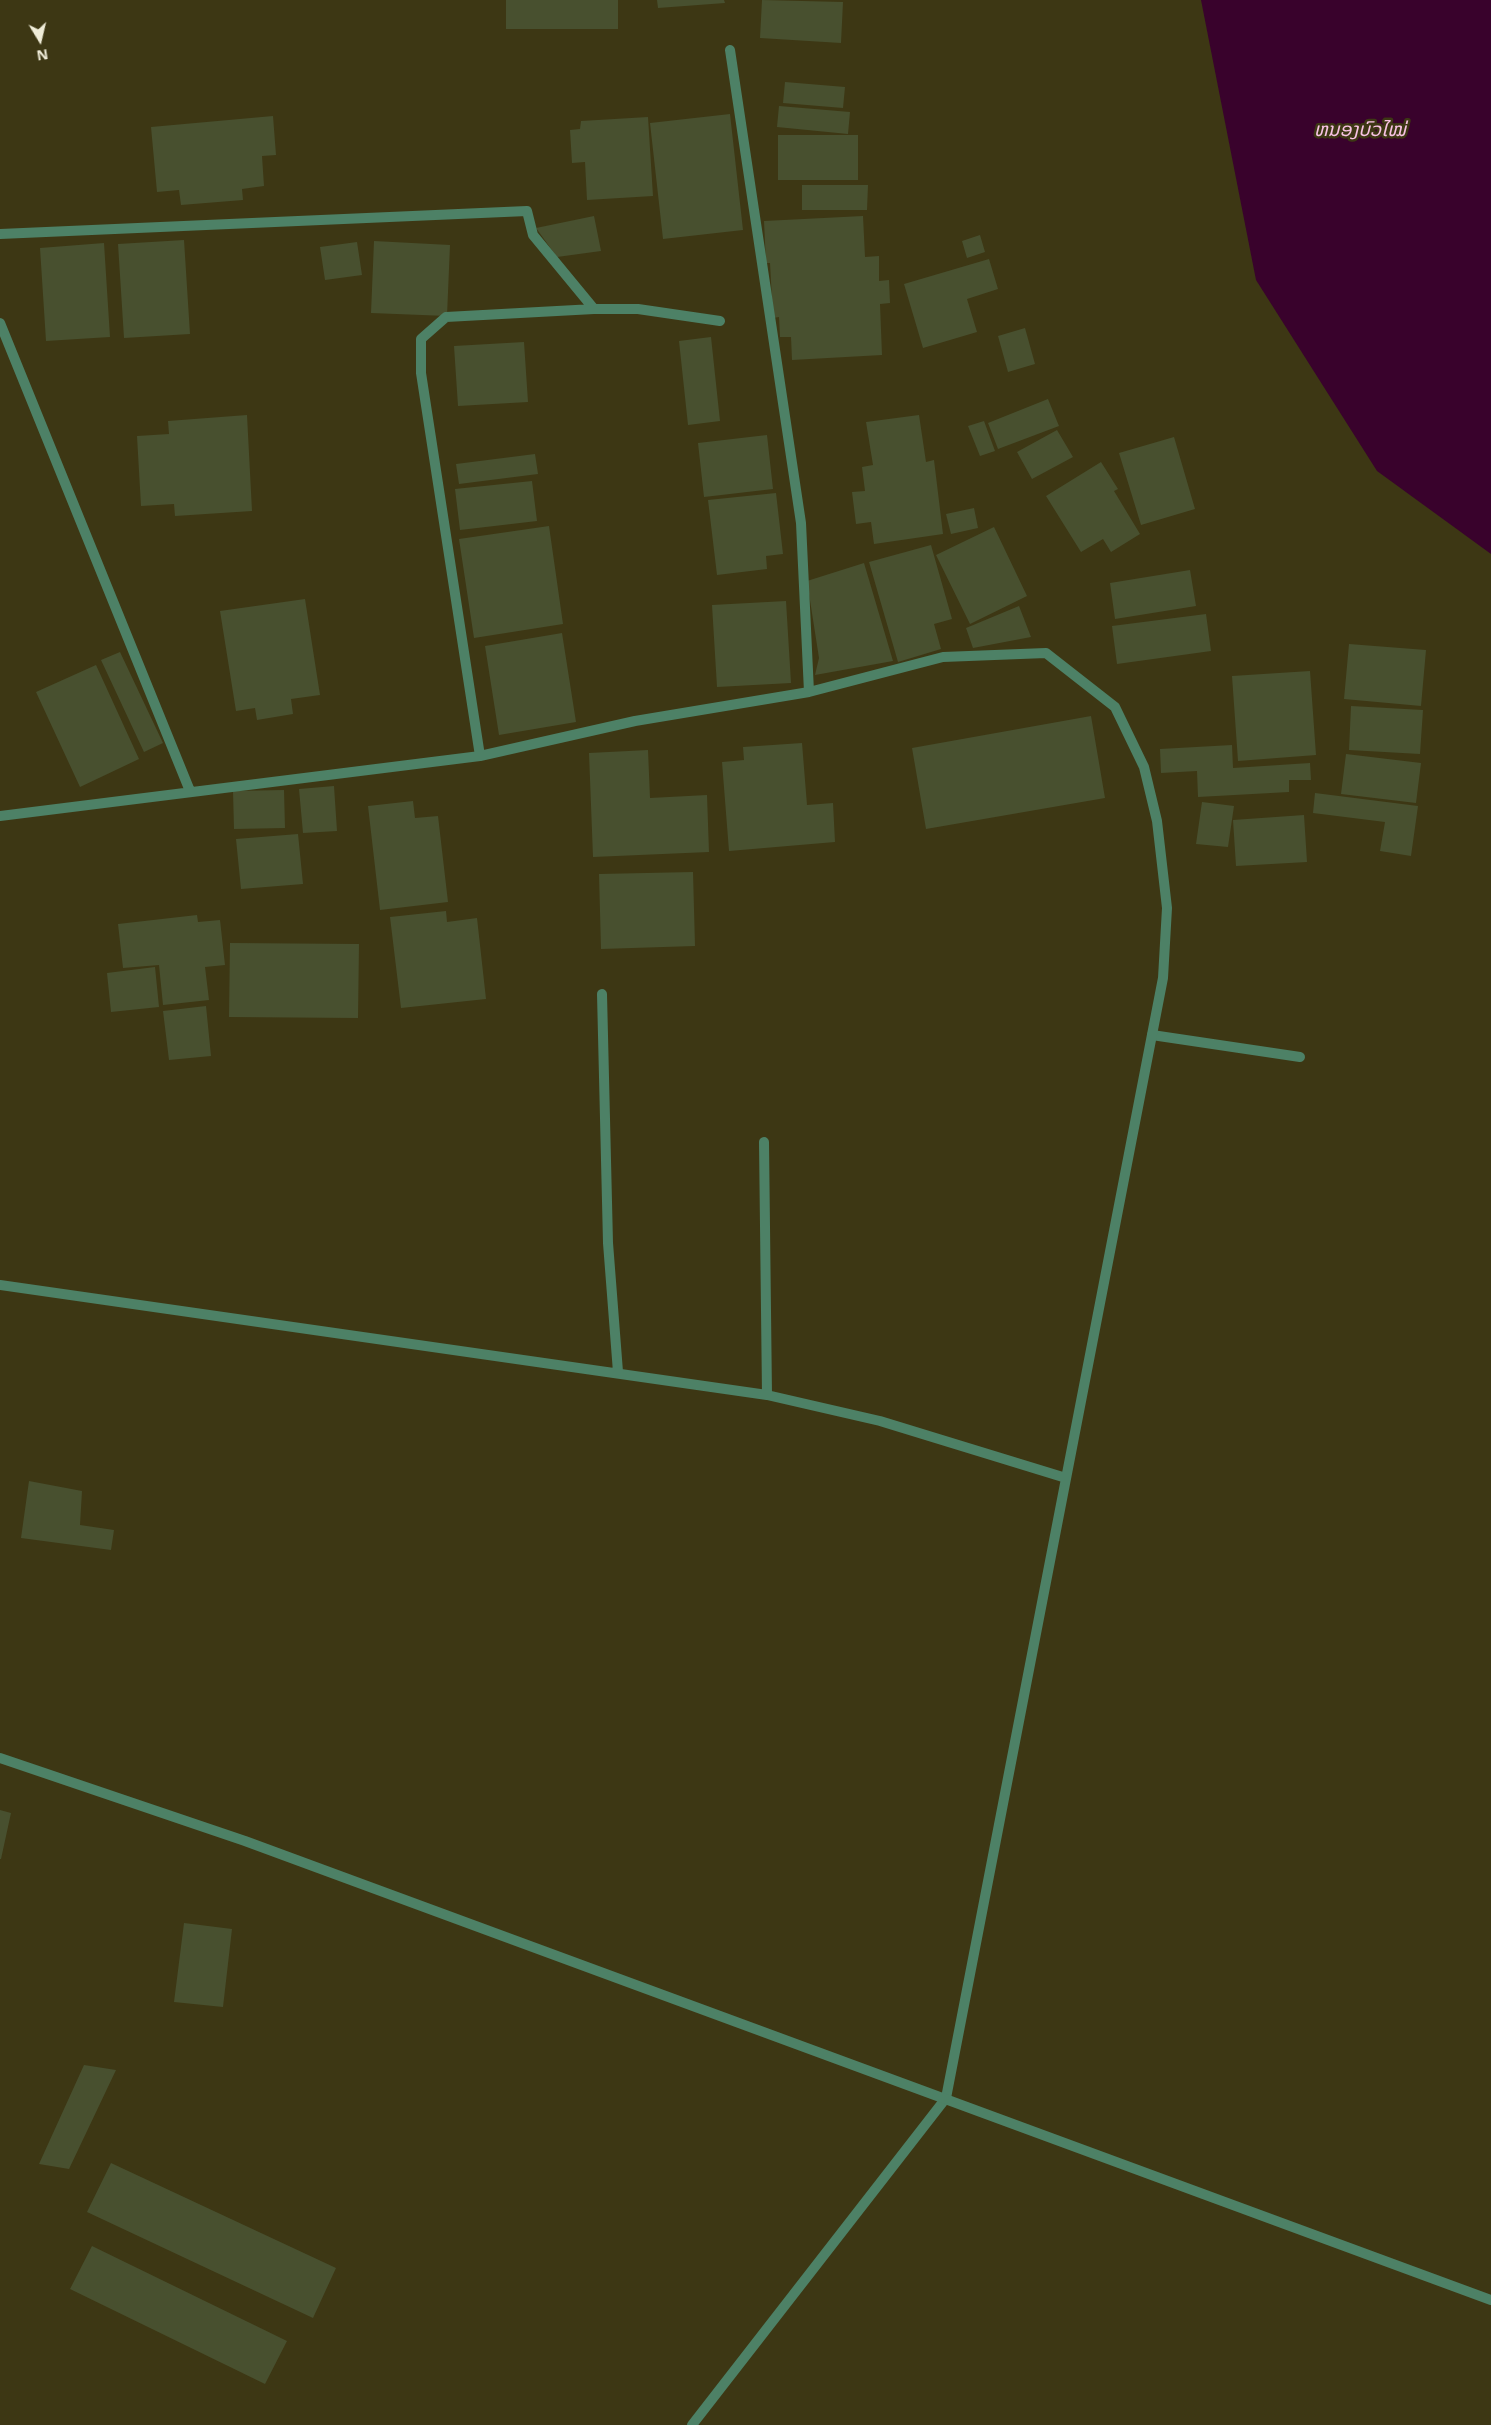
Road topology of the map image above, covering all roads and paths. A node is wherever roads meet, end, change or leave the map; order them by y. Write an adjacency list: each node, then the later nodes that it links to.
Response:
1 (730, 50): 6 (street)
2 (0, 234): 3 (street)
3 (594, 309): 4 (street); 7 (street)
4 (720, 321)
5 (0, 323): 8 (street)
6 (809, 692): 7 (street); 11 (street)
7 (480, 756): 8 (street)
8 (190, 791): 9 (street)
9 (0, 816)
10 (602, 994): 15 (street)
11 (1152, 1035): 12 (street); 17 (street)
12 (1300, 1057)
13 (764, 1142): 16 (street)
14 (0, 1285): 15 (street)
15 (618, 1372): 16 (street)
16 (767, 1395): 17 (street)
17 (1066, 1478): 19 (street)
18 (0, 1758): 19 (street)
19 (946, 2098): 20 (street); 21 (street)
20 (1491, 2300)
21 (692, 2425)

